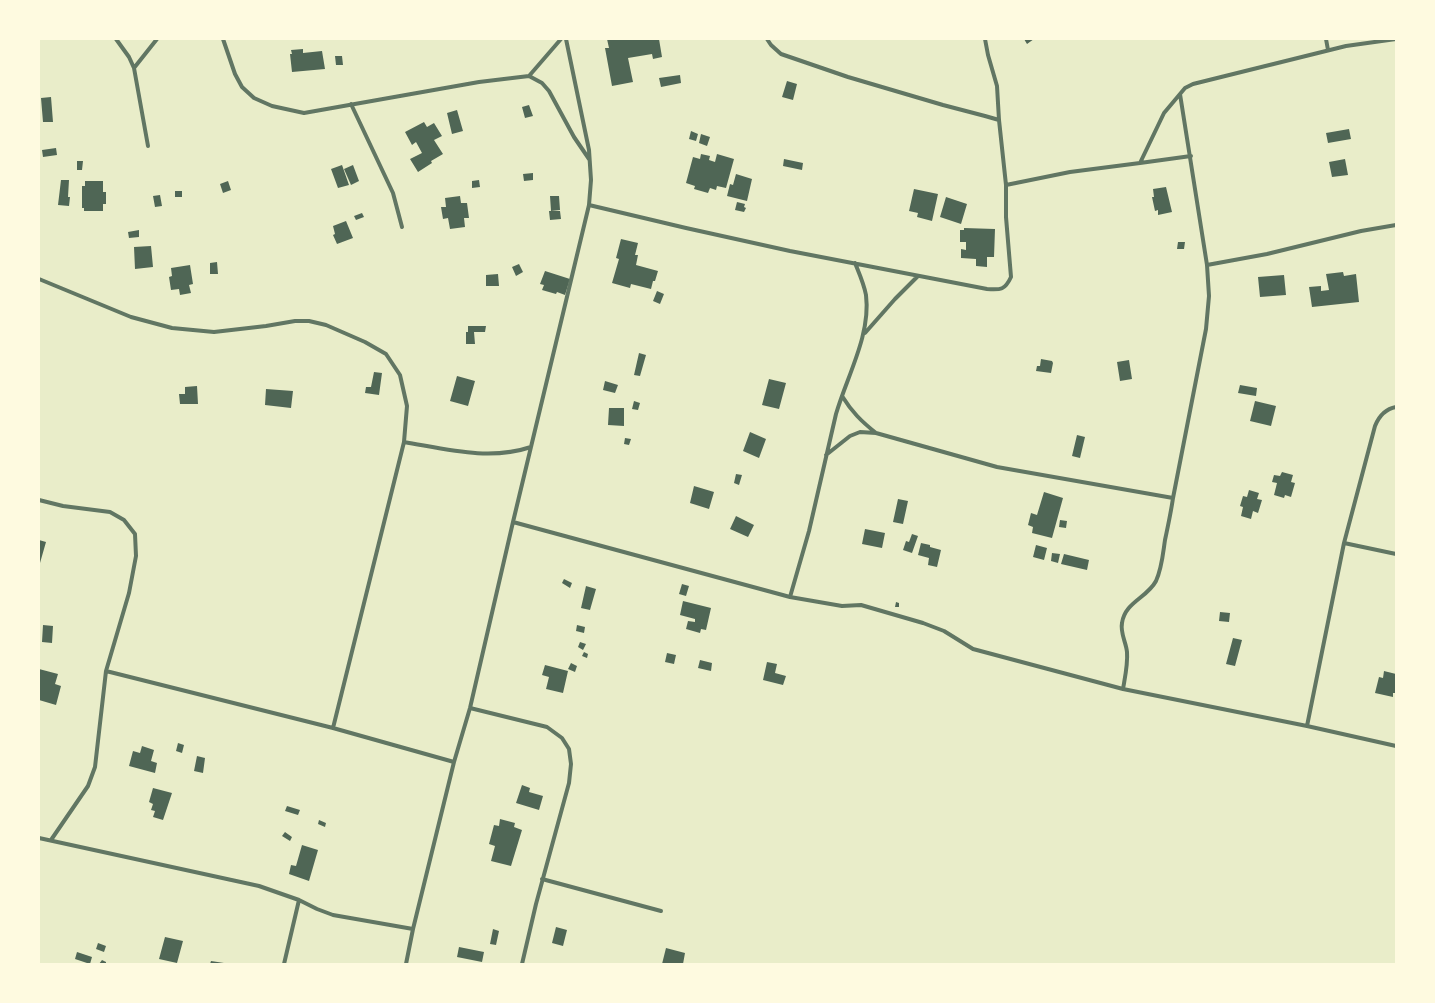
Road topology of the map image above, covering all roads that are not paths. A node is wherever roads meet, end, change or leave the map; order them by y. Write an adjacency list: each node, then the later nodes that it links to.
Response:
1 (116, 39): 11 (street)
2 (157, 39): 11 (street)
3 (223, 39): 14 (street)
4 (561, 39): 12 (street)
5 (767, 39): 15 (street)
6 (985, 39): 15 (street)
7 (1326, 39): 10 (street)
8 (567, 40): 18 (street)
9 (1396, 40): 10 (street)
10 (1328, 50): 13 (street)
11 (134, 68): 16 (street)
12 (529, 76): 14 (street); 18 (street)
13 (1180, 94): 17 (street); 19 (street)
14 (351, 104): 23 (street)
15 (999, 120): 20 (street)
16 (148, 146)
17 (1191, 156): 19 (street); 25 (street)
18 (590, 160): 21 (street)
19 (1140, 163): 20 (street)
20 (1006, 185): 26 (street)
21 (589, 205): 24 (street); 33 (street)
22 (1396, 224): 25 (street)
23 (402, 227)
24 (855, 263): 26 (street); 28 (street)
25 (1207, 265): 35 (street)
26 (918, 276): 28 (street)
27 (39, 280): 32 (street)
28 (865, 333): 29 (street)
29 (842, 396): 31 (street); 34 (street)
30 (1396, 407): 38 (street)
31 (876, 433): 34 (street); 35 (street)
32 (404, 442): 33 (street); 45 (street)
33 (531, 447): 37 (street)
34 (826, 455): 40 (street)
35 (1173, 498): 42 (street)
36 (39, 500): 41 (street)
37 (513, 522): 40 (street); 43 (street)
38 (1344, 543): 39 (street); 44 (street)
39 (1396, 554)
40 (790, 597): 42 (street)
41 (106, 671): 45 (street); 49 (street)
42 (1123, 689): 44 (street)
43 (470, 708): 47 (street); 50 (street)
44 (1307, 726): 46 (street)
45 (333, 728): 47 (street)
46 (1396, 746)
47 (454, 762): 53 (street)
48 (39, 838): 49 (street)
49 (51, 840): 51 (street)
50 (542, 879): 52 (street); 56 (street)
51 (299, 900): 53 (street); 54 (street)
52 (661, 911)
53 (413, 928): 55 (street)
54 (284, 964)
55 (406, 964)
56 (522, 964)

